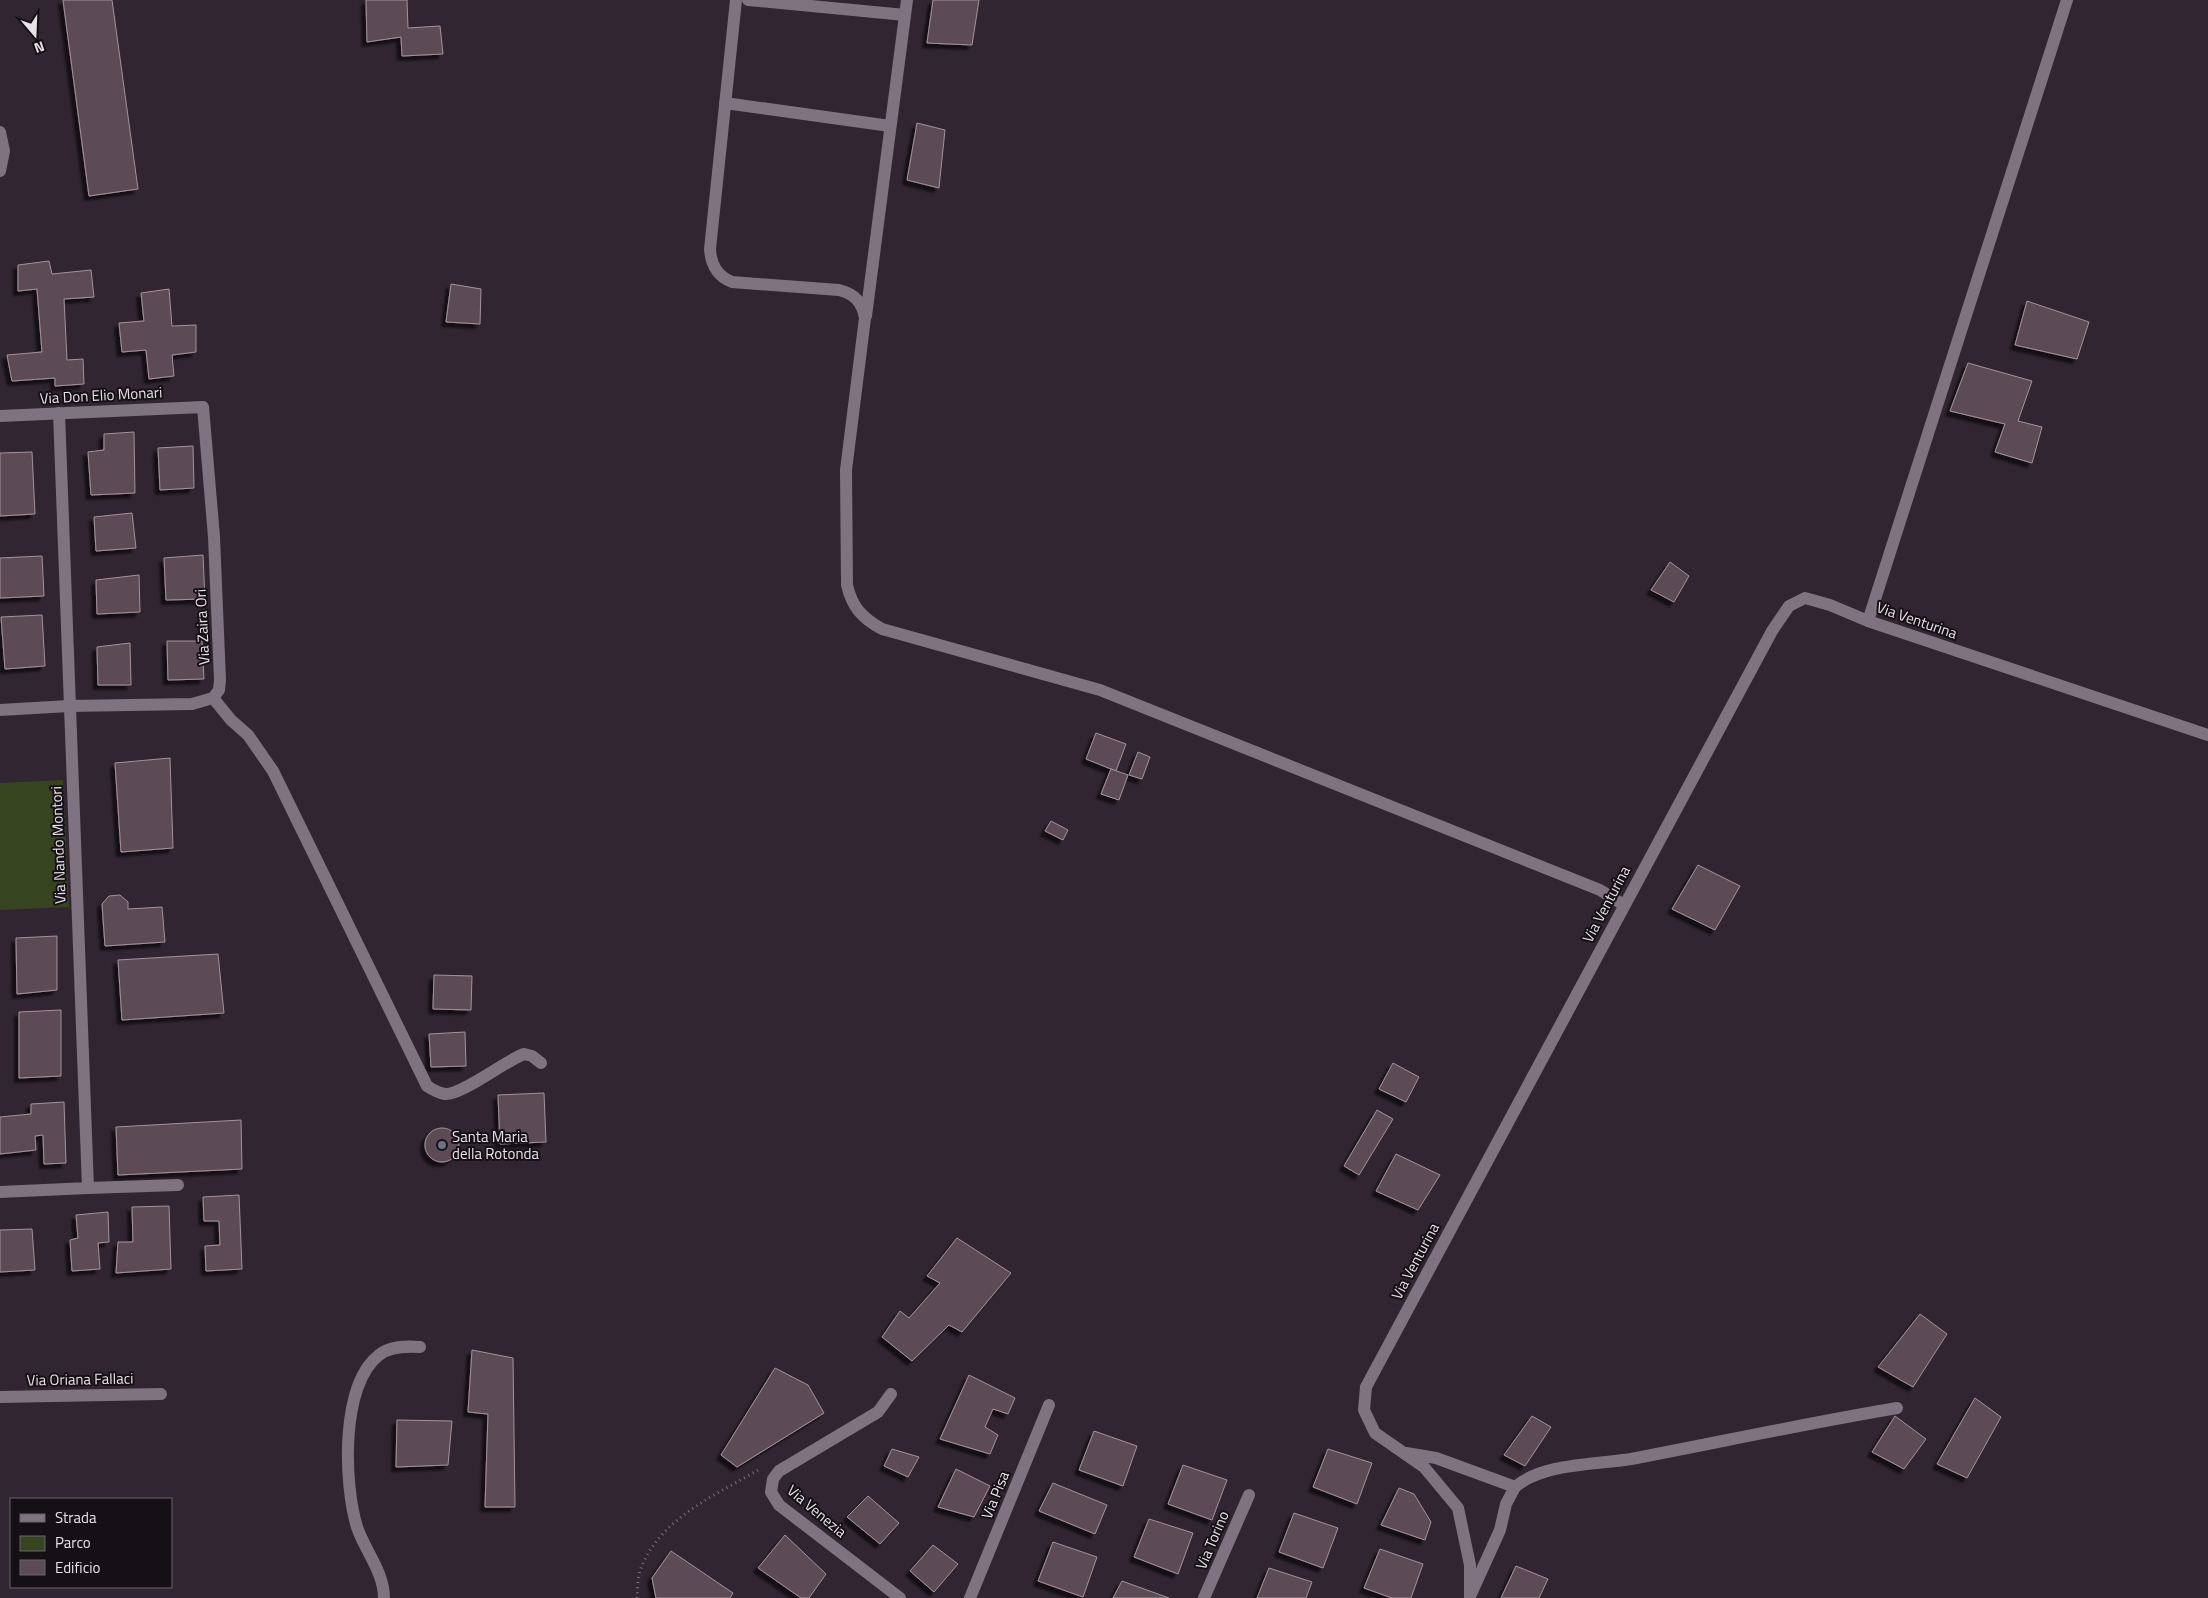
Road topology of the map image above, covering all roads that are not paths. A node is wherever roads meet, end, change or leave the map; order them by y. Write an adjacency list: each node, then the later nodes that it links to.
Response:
1 (736, 0): 6 (street)
2 (748, 0): 5 (street)
3 (907, 0): 5 (street)
4 (2067, 0): 14 (street)
5 (905, 15): 7 (street)
6 (725, 103): 7 (street); 10 (street)
7 (890, 126): 10 (street)
8 (0, 132): 9 (street)
9 (0, 171)
10 (865, 318): 19 (street)
11 (203, 407): 12 (street, Via Don Elio Monari); 15 (street, Via Zaira Ori)
12 (58, 413): 13 (street, Via Don Elio Monari); 16 (street, Via Nando Montori)
13 (0, 416)
14 (1868, 621): 18 (street, Via Venturina); 19 (street, Via Venturina)
15 (213, 698): 16 (street); 20 (street)
16 (69, 706): 17 (street); 22 (street, Via Nando Montori)
17 (0, 710)
18 (2208, 735)
19 (1624, 905): 30 (street, Via Venturina)
20 (541, 1063)
21 (178, 1185): 22 (street)
22 (88, 1188): 23 (street)
23 (0, 1192)
24 (420, 1347): 33 (street)
25 (161, 1394): 27 (street, Via Oriana Fallaci)
26 (891, 1394): 34 (street, Via Venezia)
27 (0, 1397)
28 (1049, 1405): 35 (street, Via Pisa)
29 (1897, 1408): 31 (street)
30 (1404, 1452): 31 (street); 37 (street, Via Venturina)
31 (1515, 1486): 37 (street)
32 (1249, 1495): 36 (street, Via Torino)
33 (384, 1598)
34 (900, 1598)
35 (970, 1598)
36 (1204, 1598)
37 (1470, 1598)

